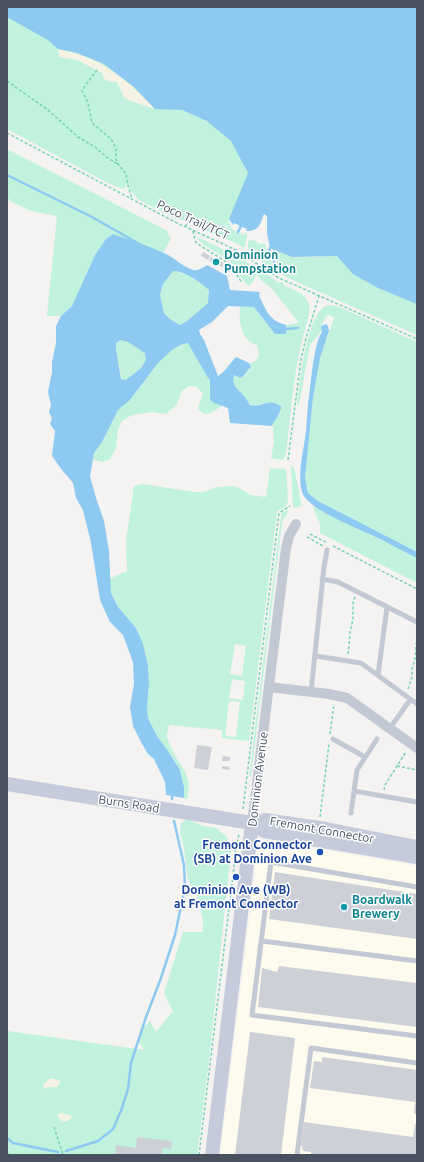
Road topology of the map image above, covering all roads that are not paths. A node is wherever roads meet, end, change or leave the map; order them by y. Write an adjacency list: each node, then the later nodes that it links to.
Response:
1 (296, 524): 8 (street, Dominion Avenue)
2 (327, 550): 3 (lane)
3 (322, 579): 4 (lane); 6 (lane)
4 (388, 607): 5 (lane); 7 (lane)
5 (417, 622)
6 (316, 656): 7 (lane); 9 (lane)
7 (378, 675): 10 (lane)
8 (269, 687): 9 (street); 21 (street, Dominion Avenue)
9 (311, 692): 12 (street)
10 (410, 700): 11 (lane); 12 (lane)
11 (417, 704)
12 (390, 728): 15 (street)
13 (331, 738): 16 (lane)
14 (377, 739): 16 (lane)
15 (417, 748)
16 (365, 757): 18 (lane)
17 (7, 784): 21 (main road, Burns Road)
18 (354, 791): 19 (lane); 20 (lane)
19 (417, 802)
20 (351, 813)
21 (252, 823): 22 (main road, Fremont Connector); 23 (main road, Fremont Connector); 29 (main road, Dominion Avenue)
22 (417, 847)
23 (417, 857)
24 (417, 887): 25 (lane)
25 (262, 941): 26 (lane); 27 (lane)
26 (417, 962)
27 (417, 1036)
28 (417, 1063): 30 (lane)
29 (212, 1155)
30 (297, 1155)

